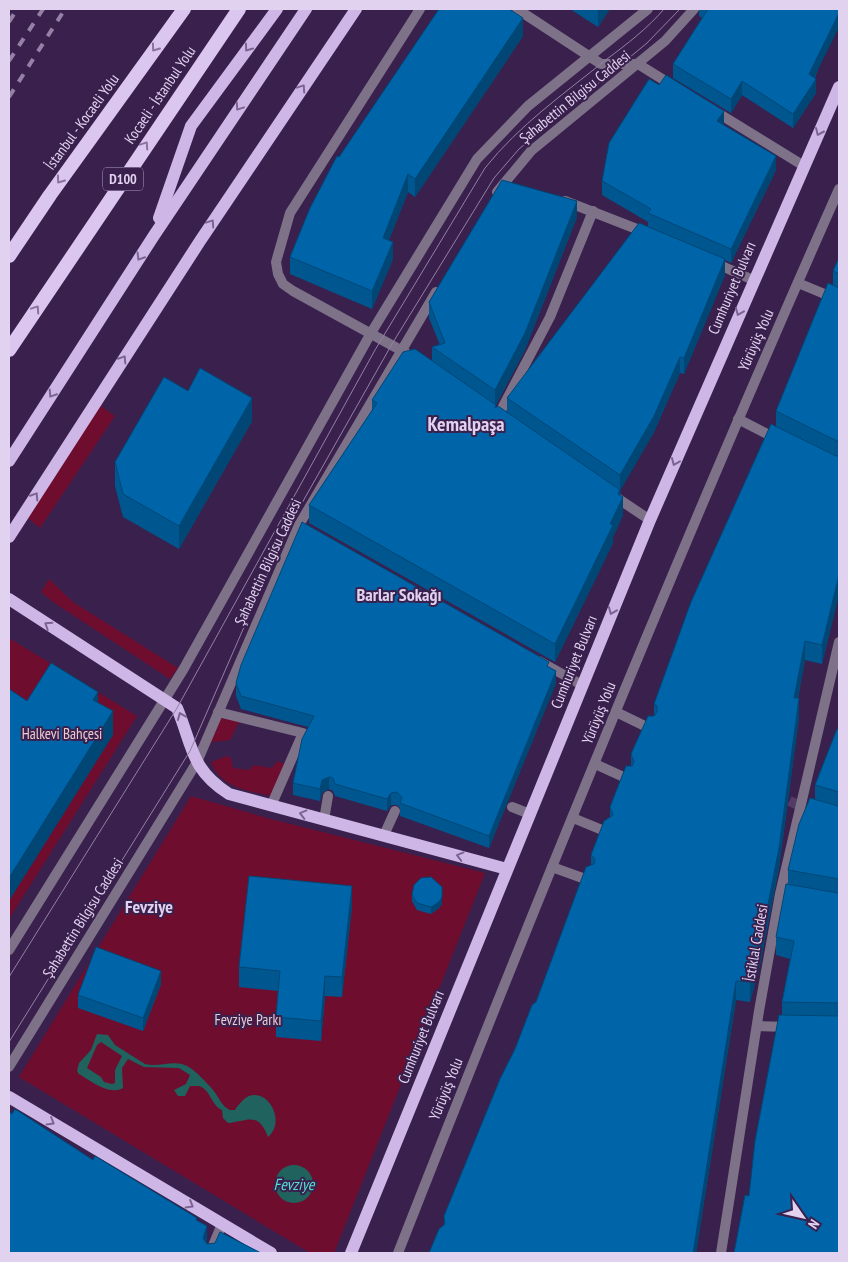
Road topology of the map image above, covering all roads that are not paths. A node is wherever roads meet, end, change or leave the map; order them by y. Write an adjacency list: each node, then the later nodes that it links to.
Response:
1 (183, 9): 24 (highway, İstanbul - Kocaeli Yolu, one-way to 24)
2 (239, 9): 32 (highway, Kocaeli - İstanbul Yolu / D100, one-way to 2)
3 (277, 9): 22 (main road, one-way to 22)
4 (306, 9): 22 (main road, one-way to 22)
5 (356, 9): 40 (main road, one-way to 5)
6 (420, 9): 30 (street)
7 (518, 9): 10 (street)
8 (648, 9): 10 (street)
9 (694, 9): 11 (street, Şahabettin Bilgisu Caddesi)
10 (590, 56): 11 (street); 30 (street)
11 (638, 64): 13 (street); 16 (street, Şahabettin Bilgisu Caddesi)
12 (839, 87): 15 (main road, Cumhuriyet Bulvarı, one-way to 15)
13 (688, 95)
14 (705, 105): 15 (street)
15 (804, 166): 26 (main road, Cumhuriyet Bulvarı)
16 (502, 183): 17 (street); 20 (street, Şahabettin Bilgisu Caddesi)
17 (519, 187)
18 (839, 189): 28 (street, Yürüyüş Yolu)
19 (552, 197): 21 (street)
20 (492, 200)
21 (593, 211): 23 (street); 34 (street)
22 (153, 237): 37 (main road, one-way to 37)
23 (660, 238)
24 (9, 256)
25 (706, 258): 26 (street)
26 (753, 280): 39 (main road, Cumhuriyet Bulvarı, one-way to 39)
27 (441, 283): 31 (street, Şahabettin Bilgisu Caddesi)
28 (798, 283): 29 (street); 35 (street, Yürüyüş Yolu)
29 (839, 300)
30 (371, 333): 31 (street); 45 (street)
31 (400, 349): 33 (street); 46 (street, Şahabettin Bilgisu Caddesi)
32 (9, 350)
33 (414, 358)
34 (498, 416)
35 (738, 419): 36 (street); 47 (street, Yürüyüş Yolu)
36 (790, 445)
37 (9, 461)
38 (601, 487): 39 (street)
39 (650, 520): 44 (main road, Cumhuriyet Bulvarı, one-way to 44)
40 (9, 537)
41 (9, 599): 45 (main road, one-way to 41)
42 (839, 642): 64 (street, İstiklal Caddesi)
43 (533, 658): 44 (street)
44 (582, 684): 56 (main road, Cumhuriyet Bulvarı)
45 (165, 700): 49 (main road, one-way to 45); 66 (street)
46 (218, 712): 49 (street, Şahabettin Bilgisu Caddesi); 53 (street)
47 (616, 712): 48 (street); 50 (street, Yürüyüş Yolu)
48 (651, 729)
49 (196, 762): 53 (main road); 69 (street, Şahabettin Bilgisu Caddesi)
50 (595, 764): 51 (street); 57 (street, Yürüyüş Yolu)
51 (628, 779)
52 (328, 796): 58 (street)
53 (271, 806): 58 (main road, one-way to 53)
54 (512, 807): 56 (street)
55 (395, 811): 60 (street)
56 (530, 814): 62 (main road, Cumhuriyet Bulvarı)
57 (573, 818): 59 (street); 61 (street, Yürüyüş Yolu)
58 (324, 820): 60 (main road)
59 (607, 832)
60 (384, 835): 62 (main road, one-way to 60)
61 (552, 867): 63 (street); 75 (street, Yürüyüş Yolu)
62 (507, 869): 74 (main road, Cumhuriyet Bulvarı)
63 (588, 880)
64 (780, 894): 65 (street); 67 (street, İstiklal Caddesi)
65 (793, 896)
66 (9, 950)
67 (757, 1026): 68 (street); 76 (street, İstiklal Caddesi)
68 (802, 1027)
69 (9, 1067)
70 (9, 1097): 71 (main road, one-way to 71)
71 (222, 1224): 72 (street); 73 (main road)
72 (210, 1253)
73 (271, 1253)
74 (351, 1253)
75 (398, 1253)
76 (721, 1253)

